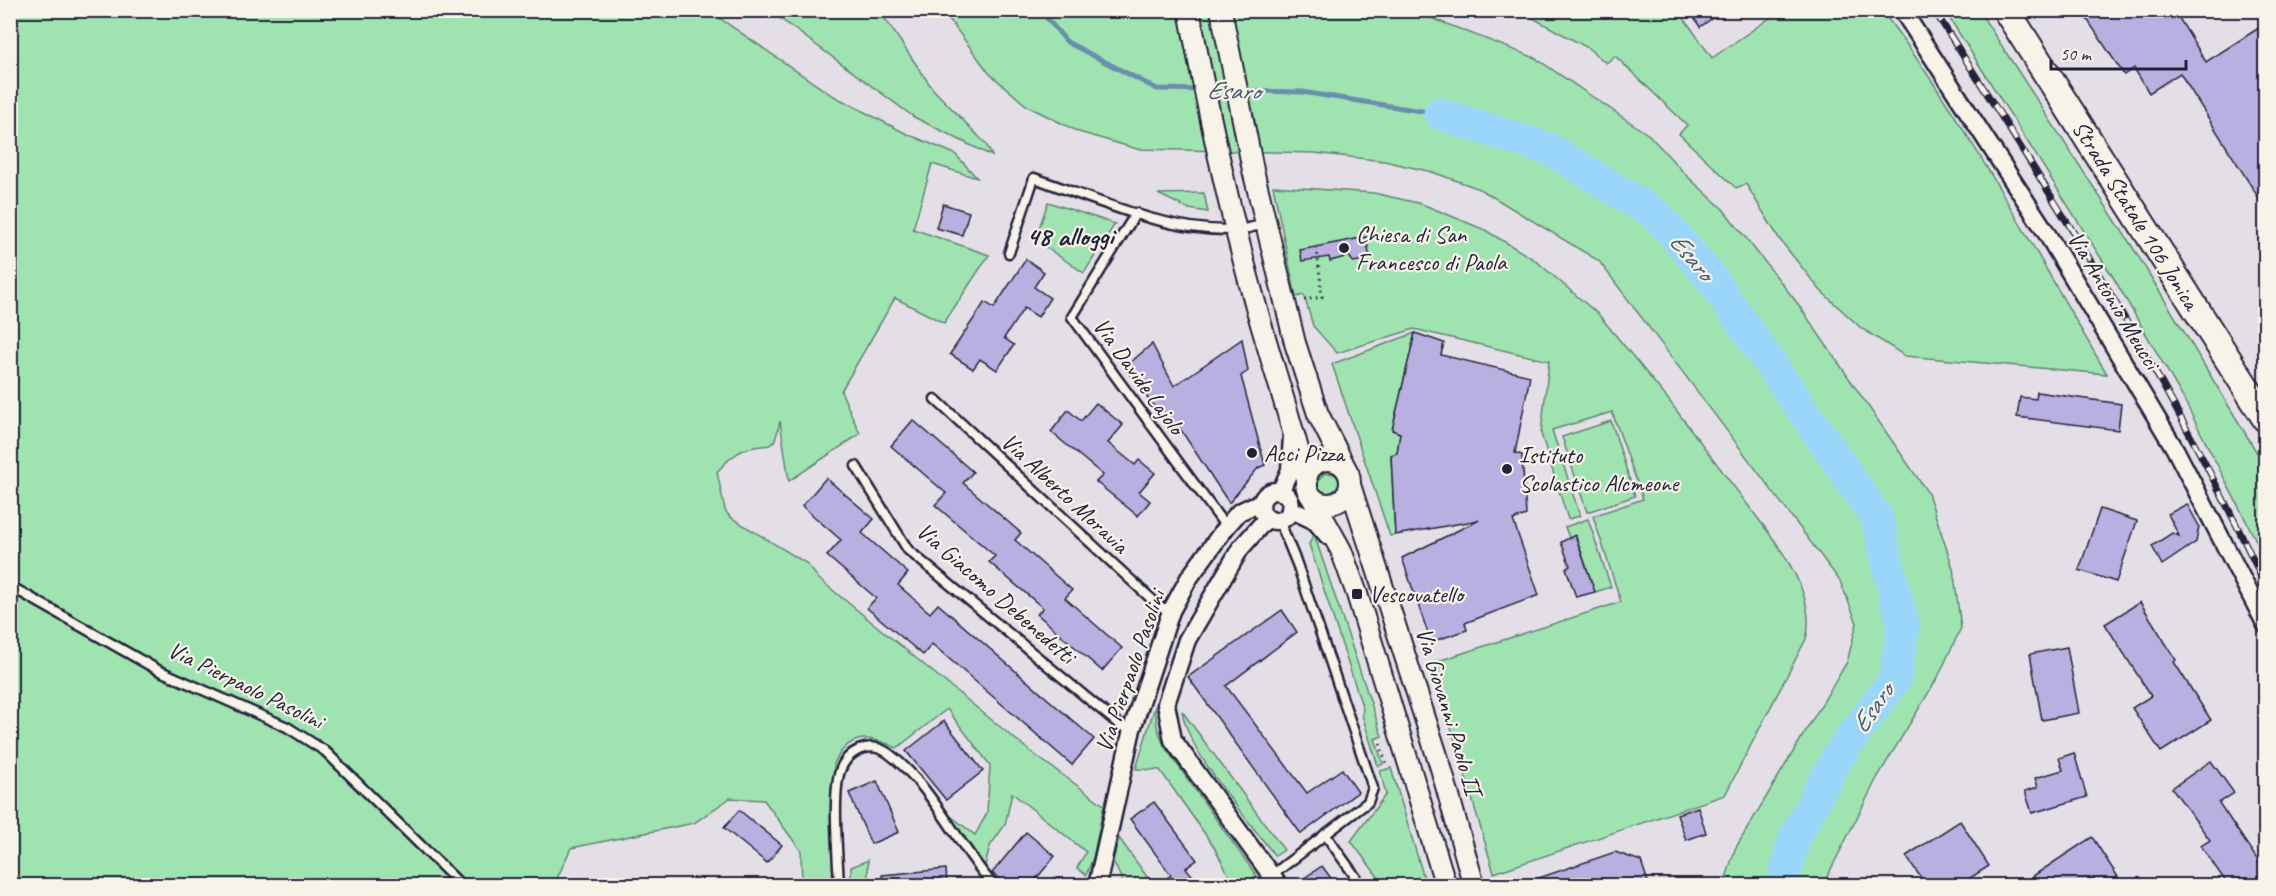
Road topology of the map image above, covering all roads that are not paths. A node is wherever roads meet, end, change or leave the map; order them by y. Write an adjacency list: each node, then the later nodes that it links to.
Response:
1 (1189, 10): 7 (street)
2 (1221, 10): 6 (street, Via Giovanni Paolo II)
3 (1902, 10): 20 (street, Via Antonio Meucci)
4 (2006, 10): 10 (main road, Strada Statale 106 Jonica)
5 (1136, 213): 7 (lane); 8 (lane); 16 (lane, Via Davide Lajolo)
6 (1265, 224): 7 (lane); 13 (street, Via Giovanni Paolo II)
7 (1236, 230): 11 (street)
8 (1009, 253)
9 (935, 399): 19 (lane, Via Alberto Moravia)
10 (2263, 410)
11 (1292, 423): 14 (street); 15 (street)
12 (856, 466): 21 (lane, Via Giacomo Debenedetti)
13 (1348, 477): 14 (street); 14 (street); 30 (street, Via Giovanni Paolo II)
14 (1309, 490): 17 (street)
15 (1274, 512): 16 (street, Via Pierpaolo Pasolini); 17 (street); 22 (lane); 23 (street)
16 (1226, 527): 19 (street, Via Pierpaolo Pasolini)
17 (1341, 550): 29 (street)
18 (10, 586): 24 (lane, Via Pierpaolo Pasolini)
19 (1171, 611): 21 (street, Via Pierpaolo Pasolini)
20 (2265, 625)
21 (1132, 729): 27 (street, Via Pierpaolo Pasolini)
22 (1325, 834): 23 (lane); 28 (lane)
23 (1276, 880)
24 (462, 885)
25 (838, 885): 26 (lane)
26 (994, 885)
27 (1097, 885)
28 (1362, 885)
29 (1446, 885)
30 (1474, 885)

